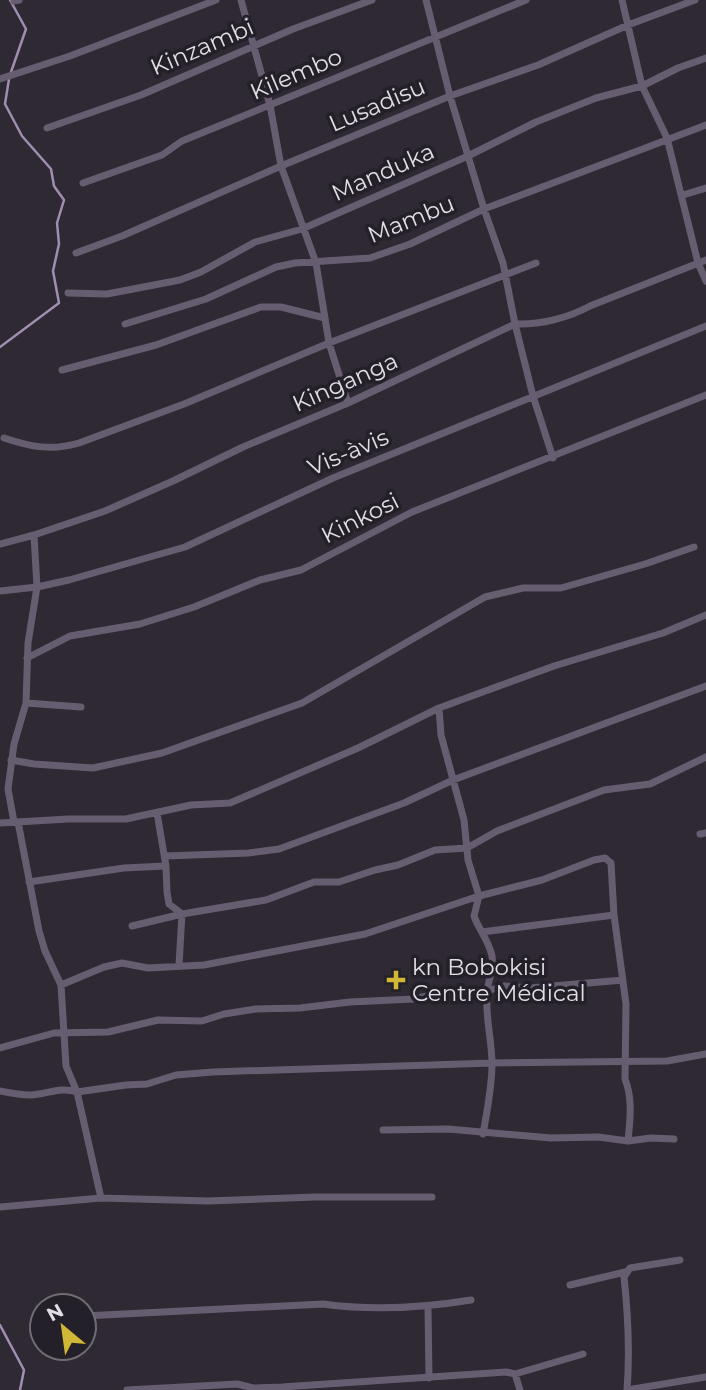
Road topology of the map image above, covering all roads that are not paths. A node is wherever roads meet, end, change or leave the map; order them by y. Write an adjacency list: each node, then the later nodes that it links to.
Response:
1 (216, 0): 12 (street)
2 (241, 0): 10 (street)
3 (372, 0): 10 (street, Kinzambi)
4 (426, 0): 9 (street)
5 (526, 0): 9 (street, Kilembo)
6 (622, 0): 8 (street)
7 (695, 0): 8 (street, Lusadisu)
8 (628, 25): 13 (street); 14 (street, Lusadisu)
9 (434, 37): 14 (street); 15 (street, Kilembo)
10 (254, 46): 15 (street); 17 (street, Kinzambi)
11 (706, 58): 13 (street, Manduka)
12 (2, 78)
13 (642, 86): 18 (street); 19 (street, Manduka)
14 (450, 96): 19 (street); 20 (street, Lusadisu)
15 (270, 105): 20 (street); 21 (street, Kilembo)
16 (706, 125): 18 (street, Mambu)
17 (47, 128)
18 (667, 138): 23 (street); 24 (street, Mambu)
19 (468, 156): 24 (street); 25 (street, Manduka)
20 (281, 166): 25 (street); 26 (street, Lusadisu)
21 (82, 183)
22 (706, 188): 23 (street)
23 (683, 195): 27 (street)
24 (484, 209): 28 (street, Mambu); 30 (street)
25 (302, 229): 28 (street); 32 (street, Manduka)
26 (76, 253)
27 (702, 261): 31 (street); 35 (street, Kinganga)
28 (316, 263): 33 (street); 34 (street, Mambu)
29 (536, 263): 30 (street)
30 (506, 274): 35 (street); 37 (street)
31 (706, 281)
32 (68, 293)
33 (325, 318): 37 (street); 38 (street)
34 (125, 324)
35 (514, 324): 40 (street); 41 (street, Kinganga)
36 (706, 326): 40 (street, Vis-àvis)
37 (330, 343): 41 (street); 42 (street)
38 (62, 370)
39 (706, 395): 43 (street, Kinkosi)
40 (533, 396): 43 (street); 47 (street, Vis-àvis)
41 (348, 402): 44 (street, Kinganga)
42 (4, 438)
43 (553, 457): 50 (street, Kinkosi)
44 (34, 535): 45 (street, Kinganga); 47 (street)
45 (0, 544)
46 (694, 547): 56 (street)
47 (37, 587): 48 (street, Vis-àvis); 50 (street)
48 (0, 592)
49 (706, 615): 54 (street)
50 (27, 658): 52 (street)
51 (706, 686): 57 (street)
52 (26, 703): 53 (street); 56 (street)
53 (81, 707)
54 (439, 708): 57 (street); 58 (street)
55 (703, 758): 61 (street)
56 (11, 760): 59 (street)
57 (453, 780): 61 (street); 62 (street)
58 (157, 813): 59 (street); 62 (street)
59 (16, 822): 60 (street); 64 (street)
60 (0, 823)
61 (467, 848): 65 (street); 66 (street)
62 (165, 856): 63 (street)
63 (166, 866): 64 (street); 66 (street)
64 (29, 881): 72 (street)
65 (478, 897): 67 (street); 69 (street); 70 (street)
66 (182, 914): 68 (street); 70 (street)
67 (614, 915): 69 (street); 71 (street)
68 (132, 926)
69 (482, 932): 73 (street)
70 (179, 965): 72 (street)
71 (624, 980): 73 (street); 77 (street)
72 (61, 985): 74 (street)
73 (487, 991): 74 (street); 78 (street)
74 (64, 1032): 75 (street); 80 (street)
75 (0, 1048)
76 (706, 1054): 77 (street)
77 (625, 1062): 78 (street); 84 (street)
78 (492, 1063): 80 (street); 82 (street)
79 (0, 1091): 80 (street)
80 (77, 1092): 86 (street)
81 (383, 1130): 82 (street)
82 (483, 1134): 84 (street)
83 (674, 1139): 84 (street)
84 (628, 1141)
85 (432, 1197): 86 (street)
86 (101, 1198): 87 (street)
87 (0, 1207)
88 (680, 1260): 89 (street)
89 (625, 1272): 90 (street); 96 (street)
90 (570, 1285)
91 (471, 1300): 92 (street)
92 (428, 1307): 93 (street); 97 (street)
93 (98, 1315)
94 (583, 1354): 95 (street)
95 (515, 1374): 97 (street); 99 (street)
96 (706, 1377)
97 (429, 1378): 98 (street)
98 (127, 1390)
99 (520, 1390)

